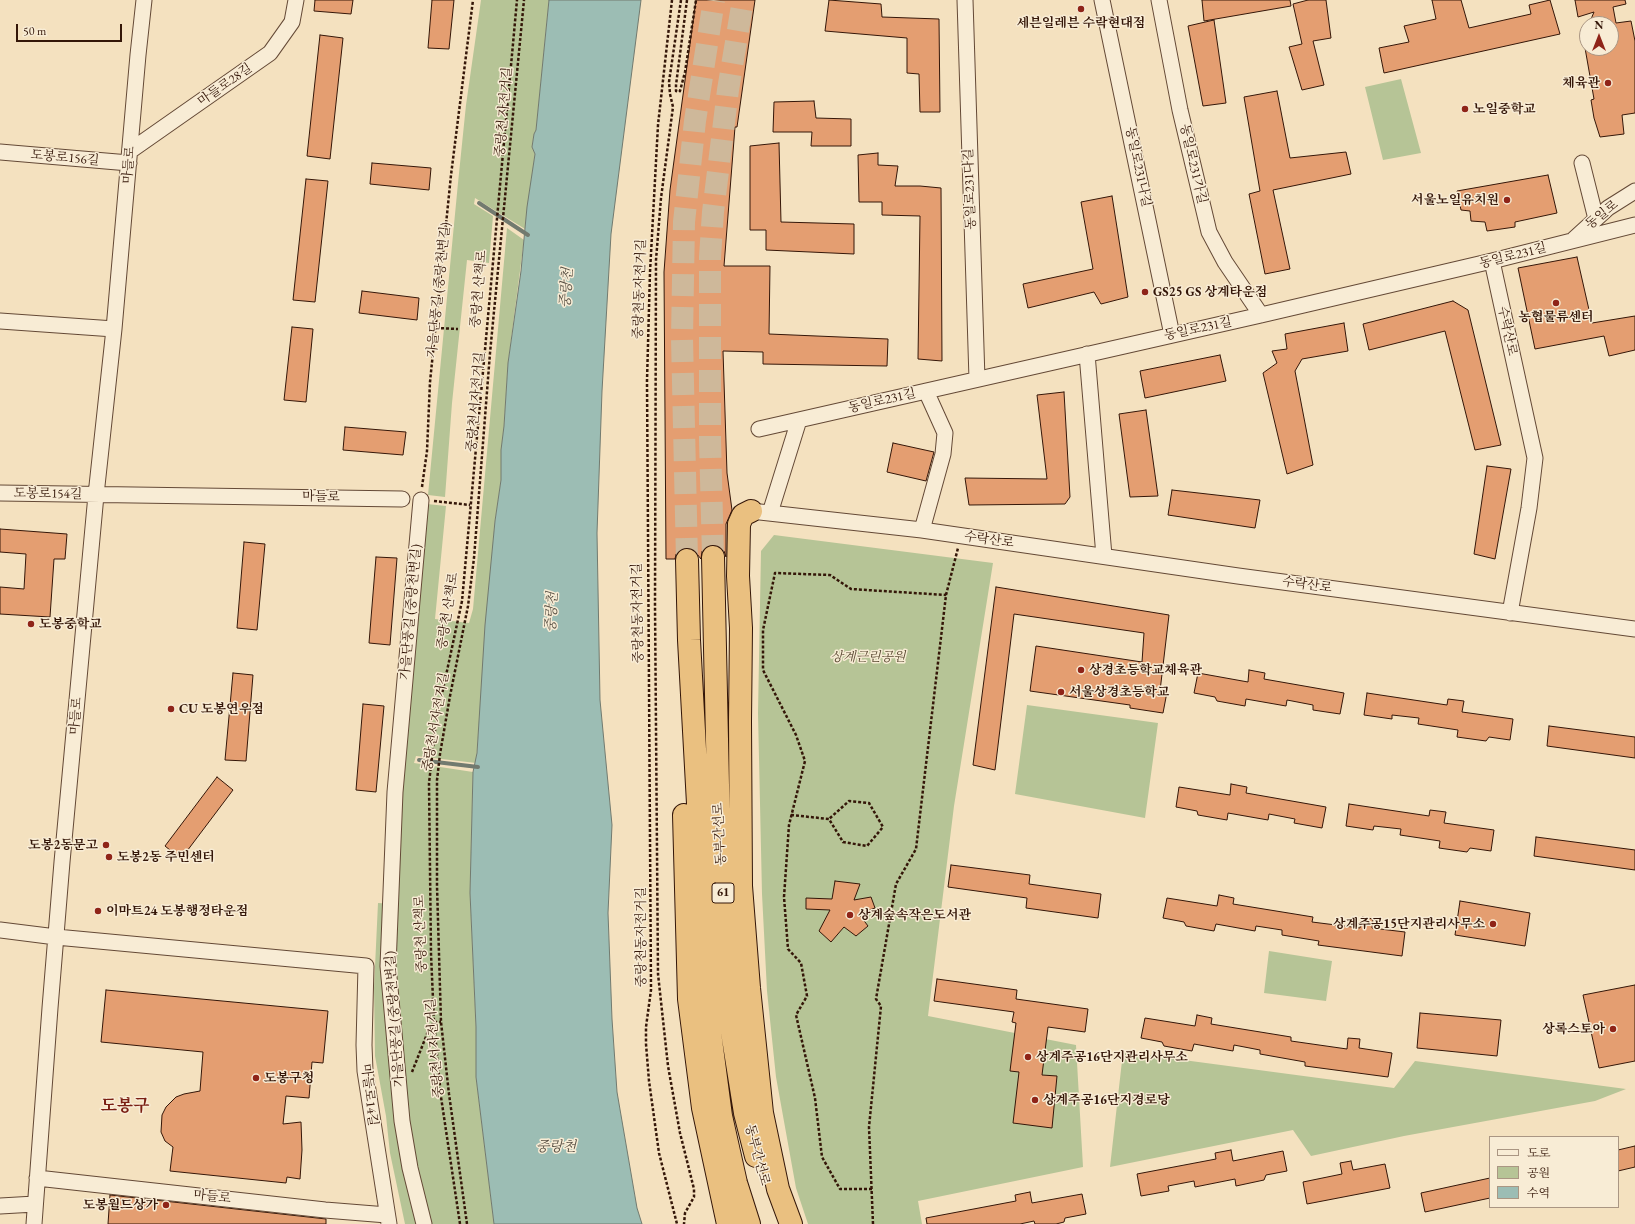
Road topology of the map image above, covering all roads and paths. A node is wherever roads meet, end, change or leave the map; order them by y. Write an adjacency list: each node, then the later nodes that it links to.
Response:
1 (144, 0): 14 (street, 마들로)
2 (296, 0): 14 (street, 마들로28길)
3 (473, 0): 24 (path, 가을단풍길 (중랑천변길))
4 (517, 0): 38 (path, 중랑천 산책로)
5 (524, 0): 18 (path, 중랑천 자전거길)
6 (672, 0): 65 (path, 중랑천동자전거길)
7 (681, 0): 66 (path)
8 (687, 0): 9 (path)
9 (696, 0)
10 (965, 0): 29 (street, 동일로231다길)
11 (1102, 0): 27 (street, 동일로231나길)
12 (1159, 0): 22 (street, 동일로231가길)
13 (0, 152): 14 (street, 도봉로156길)
14 (130, 157): 25 (street, 마들로)
15 (1582, 163): 17 (street)
16 (1635, 191): 17 (street, 동일로)
17 (1596, 219): 20 (street, 동일로)
18 (503, 225): 54 (path, 중랑천서자전거길)
19 (1635, 225): 20 (street, 동일로231길)
20 (1572, 241): 21 (street, 동일로231길)
21 (1492, 261): 22 (street, 동일로231길); 46 (street, 수락산로)
22 (1261, 315): 27 (street, 동일로231길)
23 (0, 321): 25 (street)
24 (436, 328): 26 (path); 36 (path, 가을단풍길 (중랑천변길))
25 (114, 329): 34 (street, 마들로)
26 (458, 329)
27 (1172, 335): 28 (street, 동일로231길)
28 (1088, 354): 29 (street, 동일로231길); 42 (street)
29 (977, 379): 30 (street, 동일로231길)
30 (926, 391): 31 (street, 동일로231길); 40 (street)
31 (799, 420): 32 (street, 동일로231길); 39 (street)
32 (759, 429)
33 (0, 493): 34 (street, 도봉로154길)
34 (96, 495): 35 (street, 마들로); 52 (street, 마들로)
35 (402, 499)
36 (421, 500): 62 (street, 가을단풍길 (중랑천변길))
37 (446, 502): 38 (path)
38 (470, 505): 53 (path, 중랑천 산책로)
39 (760, 512): 40 (street, 수락산로); 70 (highway)
40 (922, 530): 41 (street, 수락산로)
41 (961, 536): 42 (street, 수락산로); 45 (path)
42 (1104, 556): 46 (street, 수락산로)
43 (713, 557): 69 (highway, 동부간선로 / 61)
44 (687, 560): 48 (highway, 동부간선로 / 61)
45 (946, 595): 49 (path); 57 (path)
46 (1510, 613): 47 (street, 수락산로)
47 (1635, 629)
48 (689, 640): 67 (highway); 68 (highway, 동부간선로 / 61)
49 (791, 815): 50 (path); 57 (path)
50 (829, 819): 50 (path)
51 (0, 930): 52 (street)
52 (56, 937): 56 (street, 마들로); 60 (street, 마들로14길)
53 (434, 1022): 54 (path); 55 (path); 63 (path, 중랑천 산책로)
54 (442, 1022): 64 (path, 중랑천서자전거길)
55 (411, 1076)
56 (37, 1178): 58 (street, 마들로); 60 (street, 마들로)
57 (872, 1189): 71 (path)
58 (35, 1204): 59 (street); 61 (street, 마들로)
59 (0, 1206)
60 (388, 1219)
61 (34, 1224)
62 (424, 1224)
63 (460, 1224)
64 (467, 1224)
65 (677, 1224)
66 (684, 1224)
67 (728, 1224)
68 (749, 1224)
69 (777, 1224)
70 (791, 1224)
71 (873, 1224)

